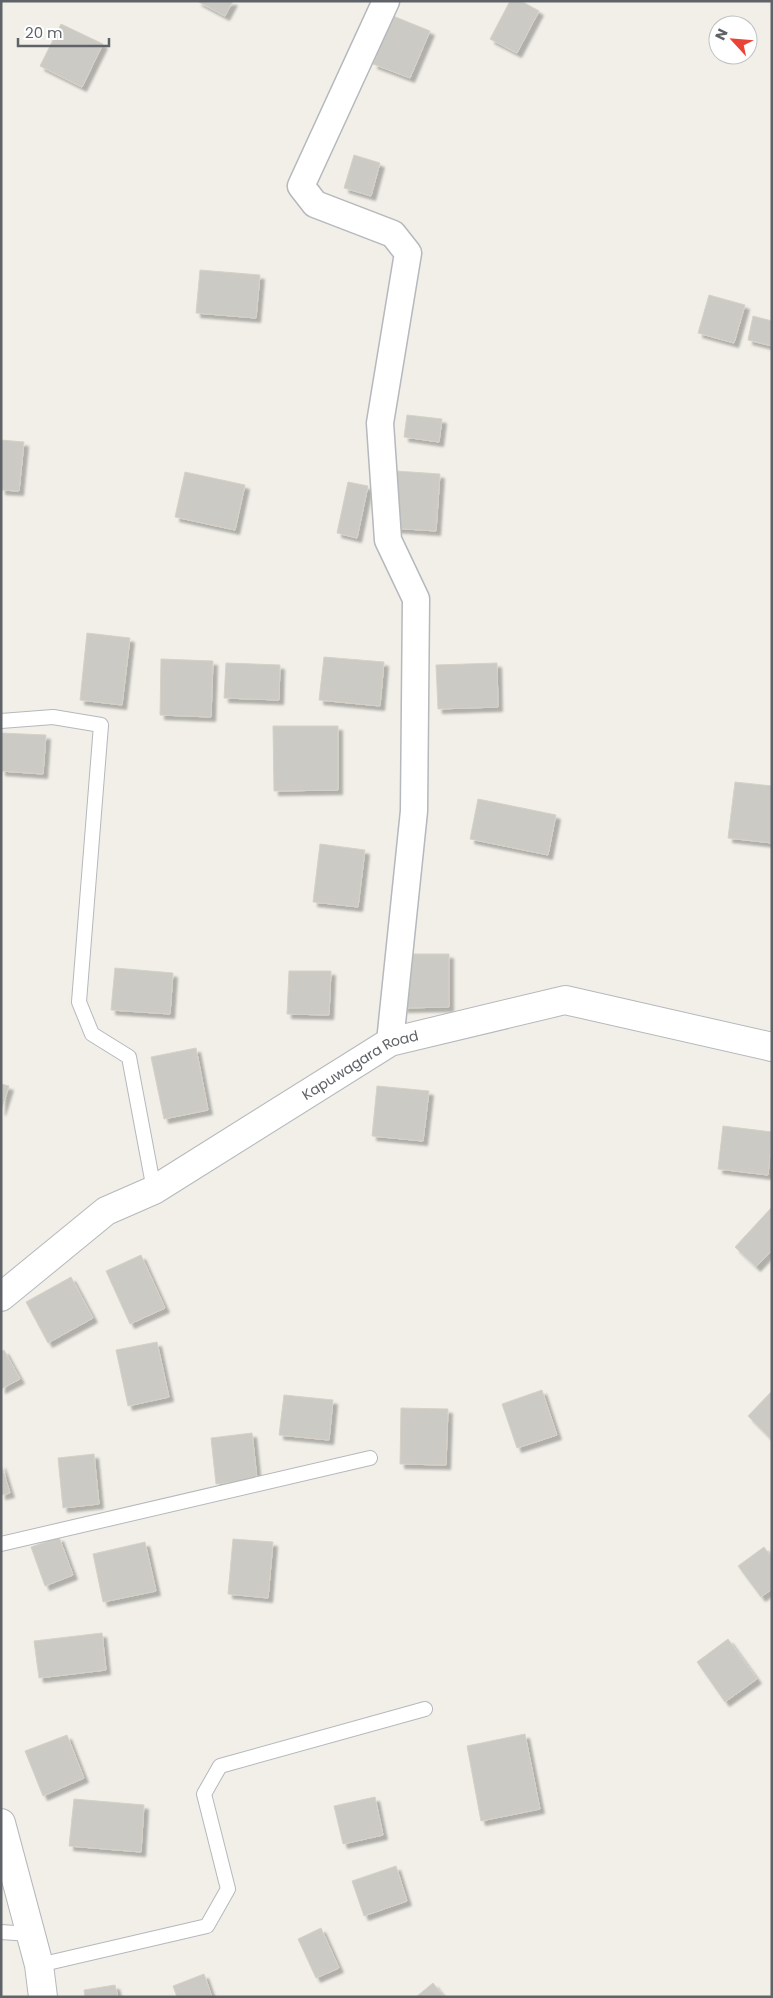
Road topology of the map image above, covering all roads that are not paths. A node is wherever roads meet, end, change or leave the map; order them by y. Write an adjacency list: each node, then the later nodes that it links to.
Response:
1 (386, 1): 3 (street)
2 (1, 721): 5 (lane)
3 (390, 1042): 4 (street, Kapuwagara Road); 5 (street, Kapuwagara Road)
4 (772, 1047)
5 (154, 1190): 6 (street, Kapuwagara Road)
6 (1, 1297)
7 (370, 1458): 8 (lane)
8 (1, 1544)
9 (426, 1709): 13 (lane)
10 (1, 1823): 12 (street)
11 (1, 1932): 12 (lane)
12 (30, 1934): 13 (street)
13 (39, 1966): 14 (street)
14 (43, 1997)

